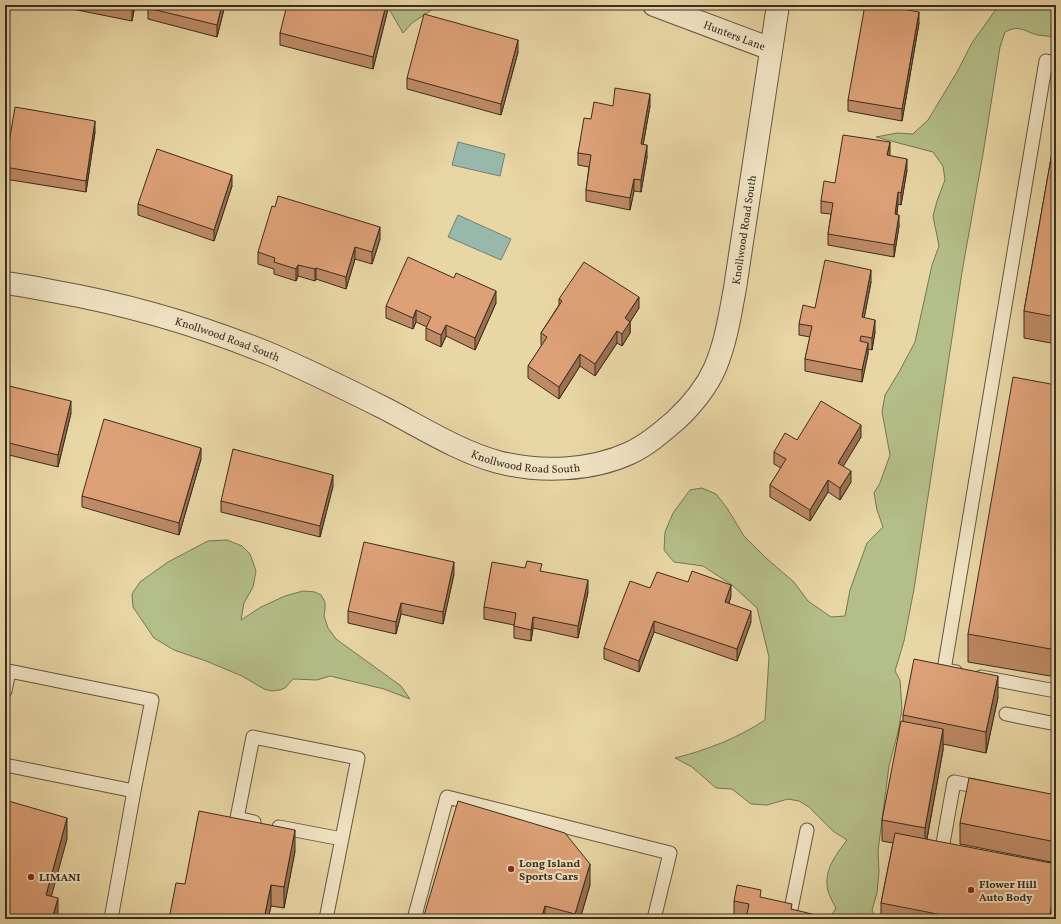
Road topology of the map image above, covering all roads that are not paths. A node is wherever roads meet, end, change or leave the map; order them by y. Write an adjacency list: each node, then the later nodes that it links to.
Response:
1 (654, 5): 3 (street, Hunters Lane)
2 (778, 5): 3 (street, Knollwood Road South)
3 (771, 49): 5 (street, Knollwood Road South)
4 (1056, 63): 7 (lane)
5 (5, 284)
6 (5, 691): 12 (lane)
7 (1056, 691)
8 (1006, 714): 9 (lane)
9 (1056, 724)
10 (5, 765): 12 (lane)
11 (993, 790): 15 (lane)
12 (134, 791): 16 (lane)
13 (807, 830): 20 (lane)
14 (342, 839): 14 (lane); 17 (lane)
15 (942, 849)
16 (111, 919)
17 (326, 919)
18 (414, 919): 19 (lane)
19 (654, 919)
20 (789, 919)

